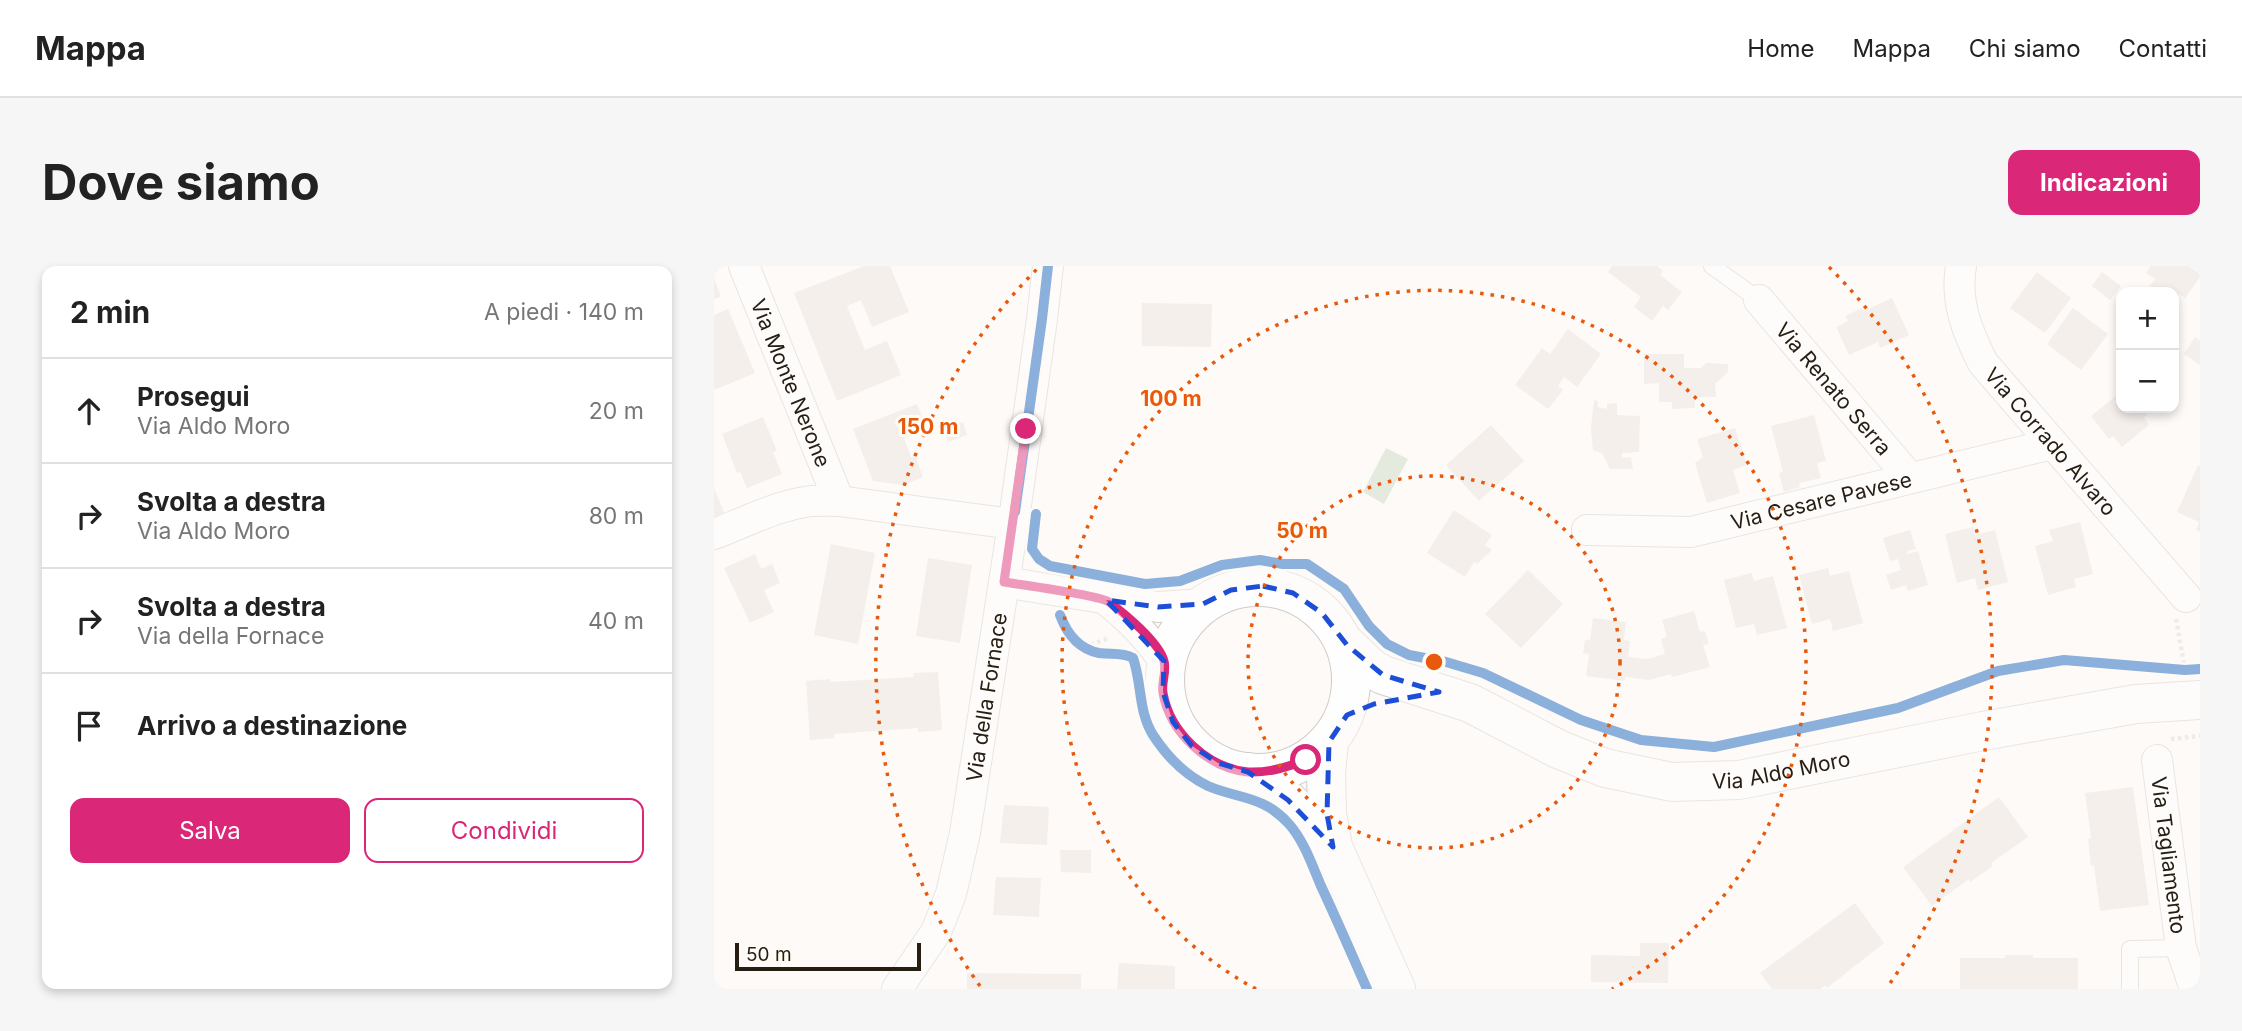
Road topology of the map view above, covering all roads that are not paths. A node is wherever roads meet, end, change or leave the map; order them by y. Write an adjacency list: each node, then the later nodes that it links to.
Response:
1 (744, 266): 8 (street, Via Monte Nerone)
2 (1048, 266): 9 (street, Via della Fornace)
3 (1712, 266): 5 (lane)
4 (1961, 266): 6 (street, Via Corrado Alvaro)
5 (1759, 300): 7 (street, Via Renato Serra)
6 (2052, 444): 7 (street, Via Cesare Pavese); 13 (street, Via Corrado Alvaro)
7 (1909, 477): 10 (street, Via Cesare Pavese)
8 (839, 501): 9 (street, Via Monte Nerone); 11 (street, Via Monte Nerone)
9 (1014, 518): 12 (street, Via della Fornace)
10 (1587, 530)
11 (714, 534)
12 (1004, 582): 14 (street, Via Aldo Moro); 25 (street, Via della Fornace)
13 (2186, 597)
14 (1106, 600): 15 (street, Via Aldo Moro); 17 (street, Via Aldo Moro)
15 (1203, 604): 16 (main road, Via Aldo Moro); 17 (main road, Via Aldo Moro)
16 (1348, 645): 19 (main road, Via Aldo Moro); 20 (main road, Via Aldo Moro)
17 (1164, 661): 22 (main road, Via Aldo Moro)
18 (2189, 680): 19 (main road, Via Aldo Moro)
19 (1439, 692): 20 (main road, Via Aldo Moro)
20 (1338, 728): 22 (main road, Via Aldo Moro); 23 (main road, Via Aldo Moro)
21 (2157, 760): 24 (street, Via Tagliamento)
22 (1248, 772): 23 (main road, Via Aldo Moro)
23 (1332, 847): 26 (main road, Via Aldo Moro)
24 (2181, 948): 27 (lane); 28 (street, Via Tagliamento)
25 (897, 989)
26 (1396, 989)
27 (2130, 989)
28 (2195, 989)

